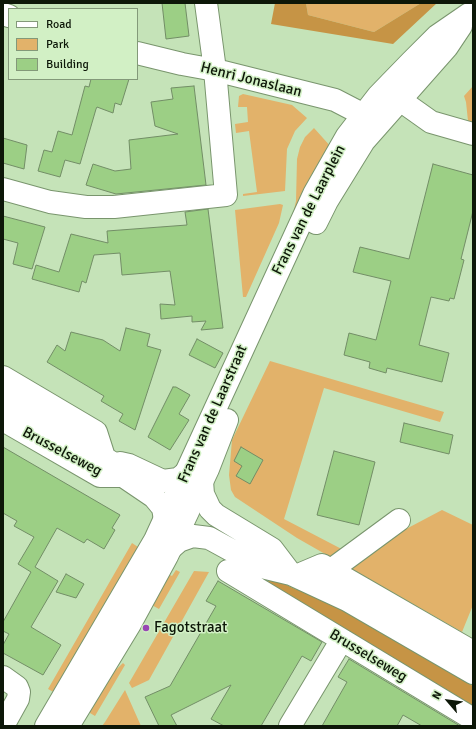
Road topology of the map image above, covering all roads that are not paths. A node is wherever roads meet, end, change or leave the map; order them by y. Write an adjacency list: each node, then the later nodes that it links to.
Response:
1 (206, 3): 4 (street)
2 (471, 11): 5 (street, Frans van de Laarplein); 6 (street, Frans van de Laarplein)
3 (138, 53): 4 (street, Henri Jonaslaan)
4 (215, 70): 6 (street, Henri Jonaslaan); 8 (street)
5 (400, 100): 7 (street); 9 (street, Frans van de Laarplein)
6 (362, 114): 9 (street, Frans van de Laarplein)
7 (473, 134)
8 (3, 189)
9 (267, 311): 14 (street, Frans van de Laarstraat)
10 (3, 377): 13 (street, Brusselseweg)
11 (3, 398): 13 (street, Brusselseweg)
12 (3, 420): 13 (street, Brusselseweg)
13 (113, 465): 14 (street, Brusselseweg); 15 (street, Brusselseweg)
14 (195, 476): 15 (street, Frans van de Laarstraat); 17 (street, Frans van de Laarstraat); 18 (street)
15 (165, 520): 29 (street)
16 (399, 520): 19 (street)
17 (171, 548): 18 (street); 30 (street)
18 (267, 558): 21 (street); 22 (street)
19 (331, 570): 21 (street); 24 (street)
20 (228, 571): 22 (street, Brusselseweg)
21 (293, 575): 25 (street)
22 (264, 592): 23 (street, Brusselseweg)
23 (341, 641): 27 (street, Brusselseweg); 31 (street)
24 (473, 652)
25 (473, 673)
26 (3, 677): 28 (street)
27 (470, 721)
28 (3, 726)
29 (46, 726)
30 (68, 726)
31 (290, 726)

